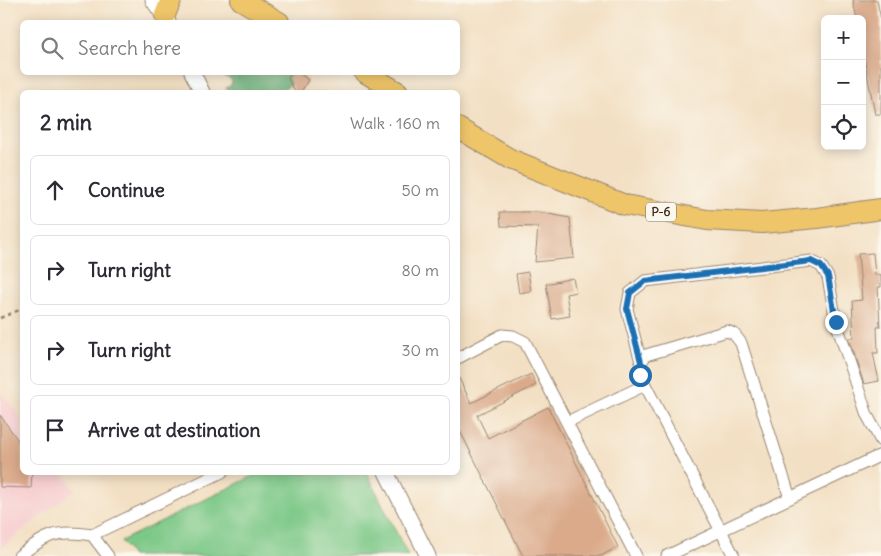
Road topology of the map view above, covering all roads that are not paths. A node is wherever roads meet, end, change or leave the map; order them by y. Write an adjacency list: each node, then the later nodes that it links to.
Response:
1 (240, 0): 2 (highway)
2 (275, 20)
3 (194, 75): 5 (street)
4 (369, 75): 6 (highway)
5 (201, 90)
6 (395, 90)
7 (460, 129): 8 (highway, P-6)
8 (881, 209)
9 (460, 357): 12 (street)
10 (641, 362): 11 (street); 13 (street); 17 (street)
11 (645, 386): 12 (street); 18 (street)
12 (567, 422): 23 (street)
13 (881, 442)
14 (881, 455): 17 (street)
15 (216, 475): 19 (street)
16 (388, 475): 22 (street)
17 (790, 498): 18 (street)
18 (721, 530): 24 (street); 25 (street)
19 (92, 535): 20 (street); 21 (street)
20 (19, 556)
21 (108, 556)
22 (428, 556)
23 (636, 556)
24 (667, 556)
25 (734, 556)

